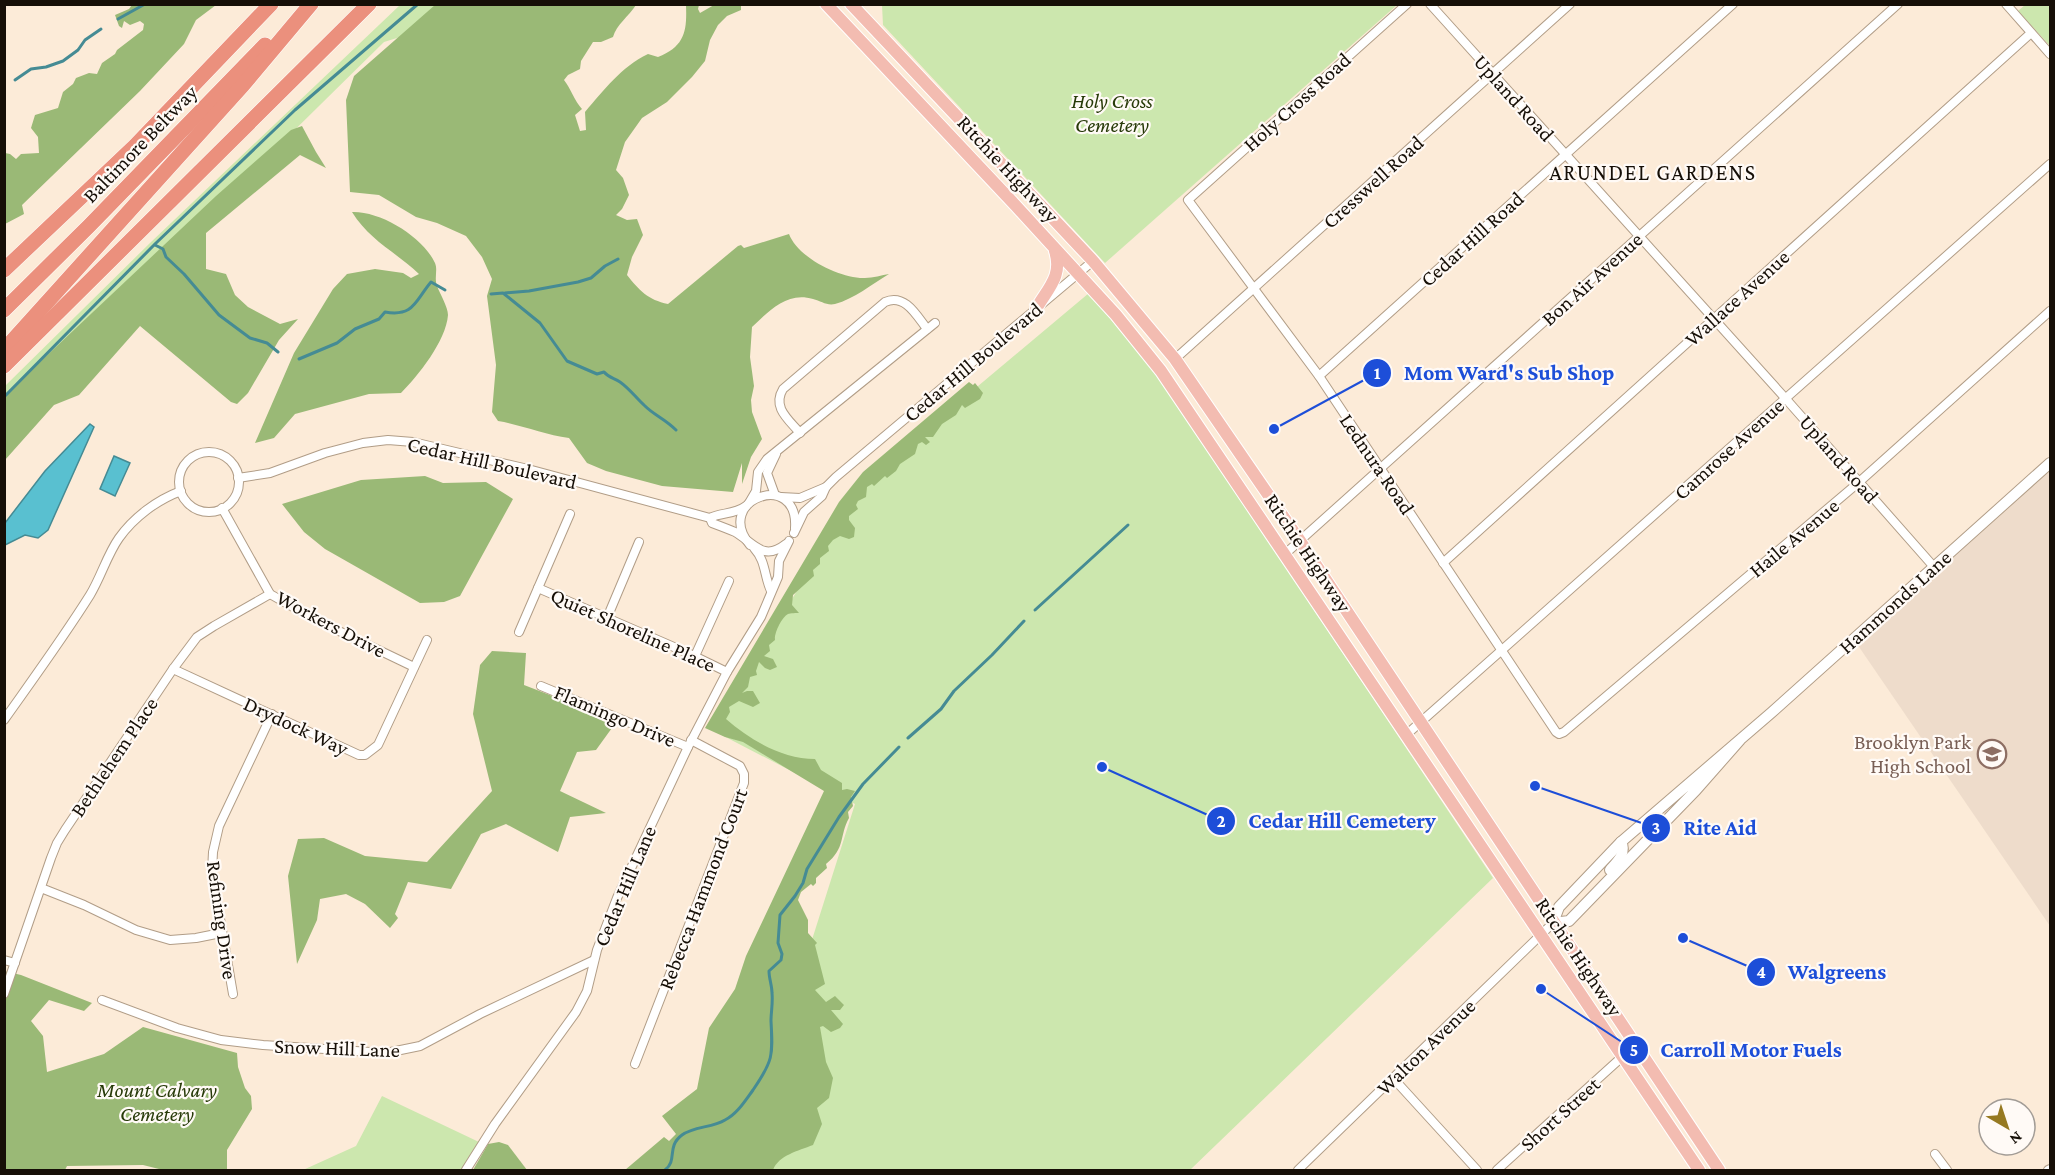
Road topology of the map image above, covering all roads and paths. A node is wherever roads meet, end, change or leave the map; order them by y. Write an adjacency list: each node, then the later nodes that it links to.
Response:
1 (271, 4): 22 (highway, Baltimore Beltway)
2 (304, 4): 26 (highway, Baltimore Beltway)
3 (311, 4): 31 (highway)
4 (369, 4): 33 (highway)
5 (826, 4): 20 (main road, Ritchie Highway)
6 (851, 4): 21 (main road, Ritchie Highway)
7 (1407, 4): 18 (street, Holy Cross Road)
8 (1430, 4): 15 (street, Upland Road)
9 (1570, 4): 15 (street, Cresswell Road)
10 (1733, 4): 16 (street, Cedar Hill Road)
11 (1898, 4): 19 (street, Bon Air Avenue)
12 (2006, 4): 13 (street)
13 (2031, 33): 14 (street); 28 (street, Wallace Avenue)
14 (2050, 54)
15 (1493, 74): 16 (street, Upland Road); 24 (street, Cresswell Road)
16 (1565, 155): 19 (street, Upland Road); 34 (street, Cedar Hill Road)
17 (2050, 164): 35 (street, Camrose Avenue)
18 (1188, 200): 24 (street, Lednura Road)
19 (1639, 237): 28 (street, Upland Road); 39 (street, Bon Air Avenue)
20 (1054, 247): 23 (main road, Ritchie Highway); 25 (main road)
21 (1092, 261): 23 (street, Cedar Hill Boulevard); 32 (main road, Ritchie Highway)
22 (6, 269)
23 (1078, 273): 25 (street, Cedar Hill Boulevard); 53 (main road, Ritchie Highway)
24 (1254, 288): 32 (street, Cresswell Road); 34 (street, Lednura Road)
25 (1036, 309): 42 (street, Cedar Hill Boulevard)
26 (4, 310)
27 (2050, 311): 41 (street, Haile Avenue)
28 (1713, 319): 35 (street, Upland Road); 54 (street, Wallace Avenue)
29 (935, 323): 30 (street)
30 (927, 329): 36 (street); 36 (street)
31 (4, 350)
32 (1176, 359): 50 (main road, Ritchie Highway)
33 (4, 366)
34 (1319, 376): 39 (street, Lednura Road)
35 (1786, 399): 41 (street, Upland Road); 63 (street, Camrose Avenue)
36 (800, 433): 37 (street)
37 (777, 451): 44 (street); 45 (street)
38 (2050, 463): 55 (street, Hammonds Lane)
39 (1380, 468): 50 (street, Bon Air Avenue); 54 (street, Lednura Road)
40 (238, 478): 43 (street); 46 (street); 48 (street, Cedar Hill Boulevard)
41 (1858, 483): 55 (street, Upland Road); 72 (street, Haile Avenue)
42 (826, 487): 44 (street, Cedar Hill Boulevard); 49 (street, Cedar Hill Boulevard)
43 (181, 491): 46 (street); 70 (street)
44 (778, 496): 45 (street, Cedar Hill Boulevard); 49 (street)
45 (747, 505): 48 (street, Cedar Hill Boulevard); 52 (street)
46 (222, 508): 59 (street, Workers Drive)
47 (570, 514): 57 (street)
48 (710, 518): 52 (street, Cedar Hill Boulevard)
49 (791, 537): 52 (street); 58 (street, Cedar Hill Lane)
50 (1300, 541): 53 (street, Bon Air Avenue); 71 (main road, Ritchie Highway)
51 (639, 542): 60 (street)
52 (752, 546): 58 (street)
53 (1285, 554): 73 (main road, Ritchie Highway)
54 (1443, 563): 63 (street, Lednura Road)
55 (1934, 567): 74 (street, Hammonds Lane)
56 (729, 581): 64 (street)
57 (538, 588): 60 (street, Quiet Shoreline Place); 61 (street)
58 (771, 591): 67 (street, Cedar Hill Lane)
59 (270, 594): 65 (street, Workers Drive); 66 (street, Bethlehem Place)
60 (607, 618): 64 (street, Quiet Shoreline Place)
61 (519, 632)
62 (427, 640): 65 (street, Drydock Way)
63 (1502, 650): 71 (street, Camrose Avenue); 72 (street, Lednura Road)
64 (695, 656): 67 (street, Quiet Shoreline Place)
65 (414, 667): 69 (street, Drydock Way)
66 (173, 669): 69 (street, Drydock Way); 80 (street, Bethlehem Place)
67 (727, 672): 75 (street, Cedar Hill Lane)
68 (542, 686): 75 (street, Flamingo Drive)
69 (272, 714): 82 (street, Refining Drive)
70 (4, 720)
71 (1420, 723): 73 (street, Camrose Avenue); 81 (main road, Ritchie Highway)
72 (1559, 734)
73 (1406, 735): 83 (main road, Ritchie Highway)
74 (1740, 740): 76 (street, Hammonds Lane); 78 (street, Hammonds Lane)
75 (689, 743): 85 (street, Cedar Hill Lane); 91 (street, Rebecca Hammond Court)
76 (1669, 801): 77 (street, Hammonds Lane); 78 (street)
77 (1621, 842): 79 (street); 81 (street, Hammonds Lane)
78 (1635, 854): 79 (street, Hammonds Lane)
79 (1607, 881): 81 (street, Hammonds Lane)
80 (41, 888): 82 (street); 86 (street, Bethlehem Place)
81 (1553, 923): 83 (street, Walton Avenue); 99 (main road, Ritchie Highway)
82 (221, 933): 88 (street, Refining Drive)
83 (1540, 935): 90 (main road, Ritchie Highway); 92 (street, Walton Avenue)
84 (4, 960): 86 (street)
85 (594, 960): 89 (street, Snow Hill Lane); 94 (street, Cedar Hill Lane)
86 (15, 963): 87 (street, Bethlehem Place)
87 (4, 994)
88 (233, 994)
89 (102, 1000)
90 (1622, 1057): 97 (street, Short Street); 98 (main road, Ritchie Highway)
91 (636, 1064)
92 (1393, 1078): 95 (street, Walton Avenue); 96 (street)
93 (1935, 1154): 100 (street)
94 (466, 1170)
95 (1298, 1170)
96 (1477, 1170)
97 (1497, 1170)
98 (1699, 1170)
99 (1719, 1170)
100 (1947, 1170)

